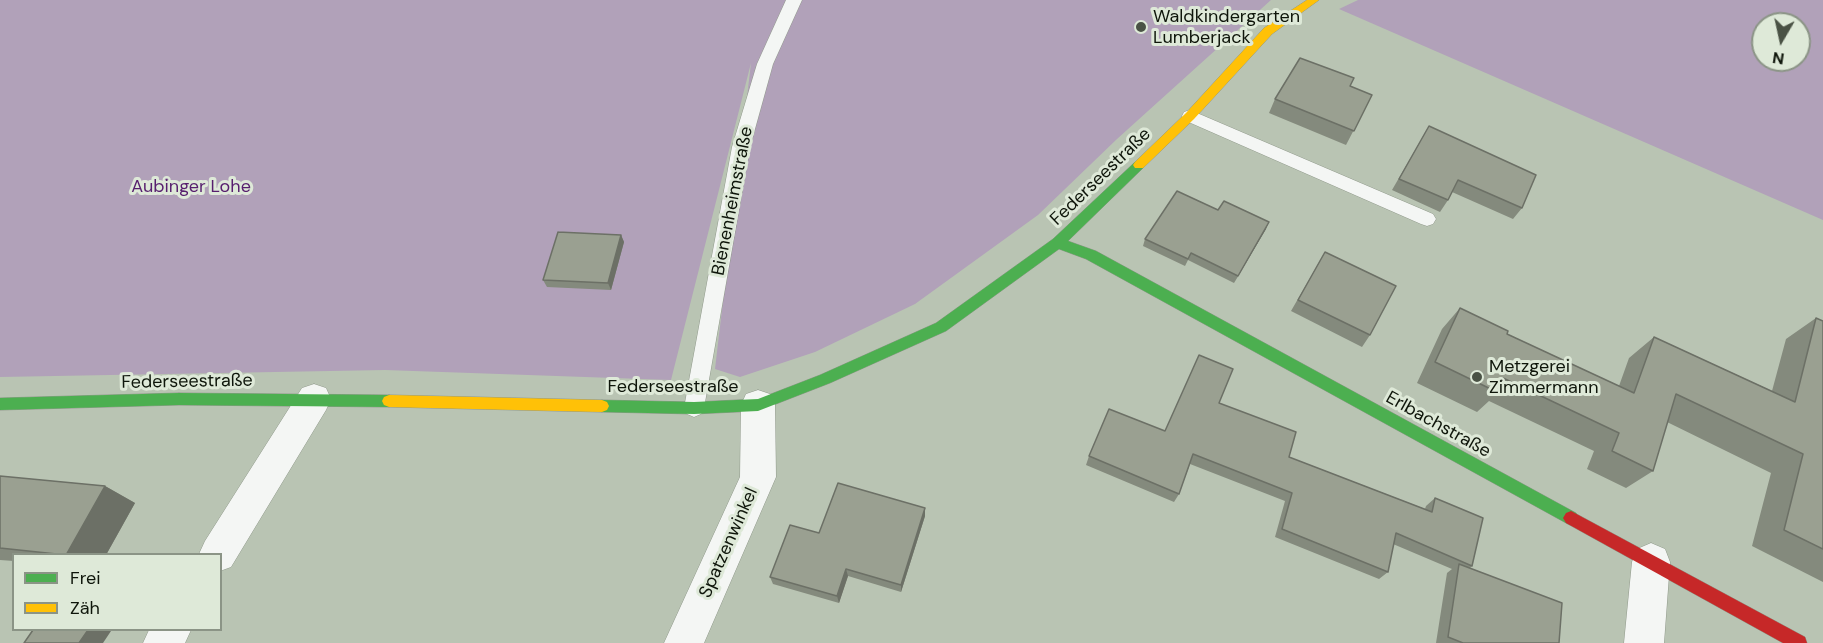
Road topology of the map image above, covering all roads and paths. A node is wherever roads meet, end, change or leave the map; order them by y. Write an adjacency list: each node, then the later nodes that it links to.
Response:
1 (794, 0): 9 (lane, Bienenheimstraße)
2 (1314, 0): 3 (street, Federseestraße)
3 (1190, 116): 4 (lane); 5 (street, Federseestraße)
4 (1427, 219)
5 (1059, 243): 8 (street, Federseestraße); 11 (street, Erlbachstraße)
6 (314, 399): 7 (street, Federseestraße); 9 (street, Federseestraße); 10 (street)
7 (0, 404)
8 (758, 405): 9 (street, Federseestraße); 12 (street, Spatzenwinkel)
9 (694, 408)
10 (219, 553)
11 (1651, 562): 13 (street); 14 (street, Erlbachstraße)
12 (684, 643)
13 (1644, 643)
14 (1799, 643)

